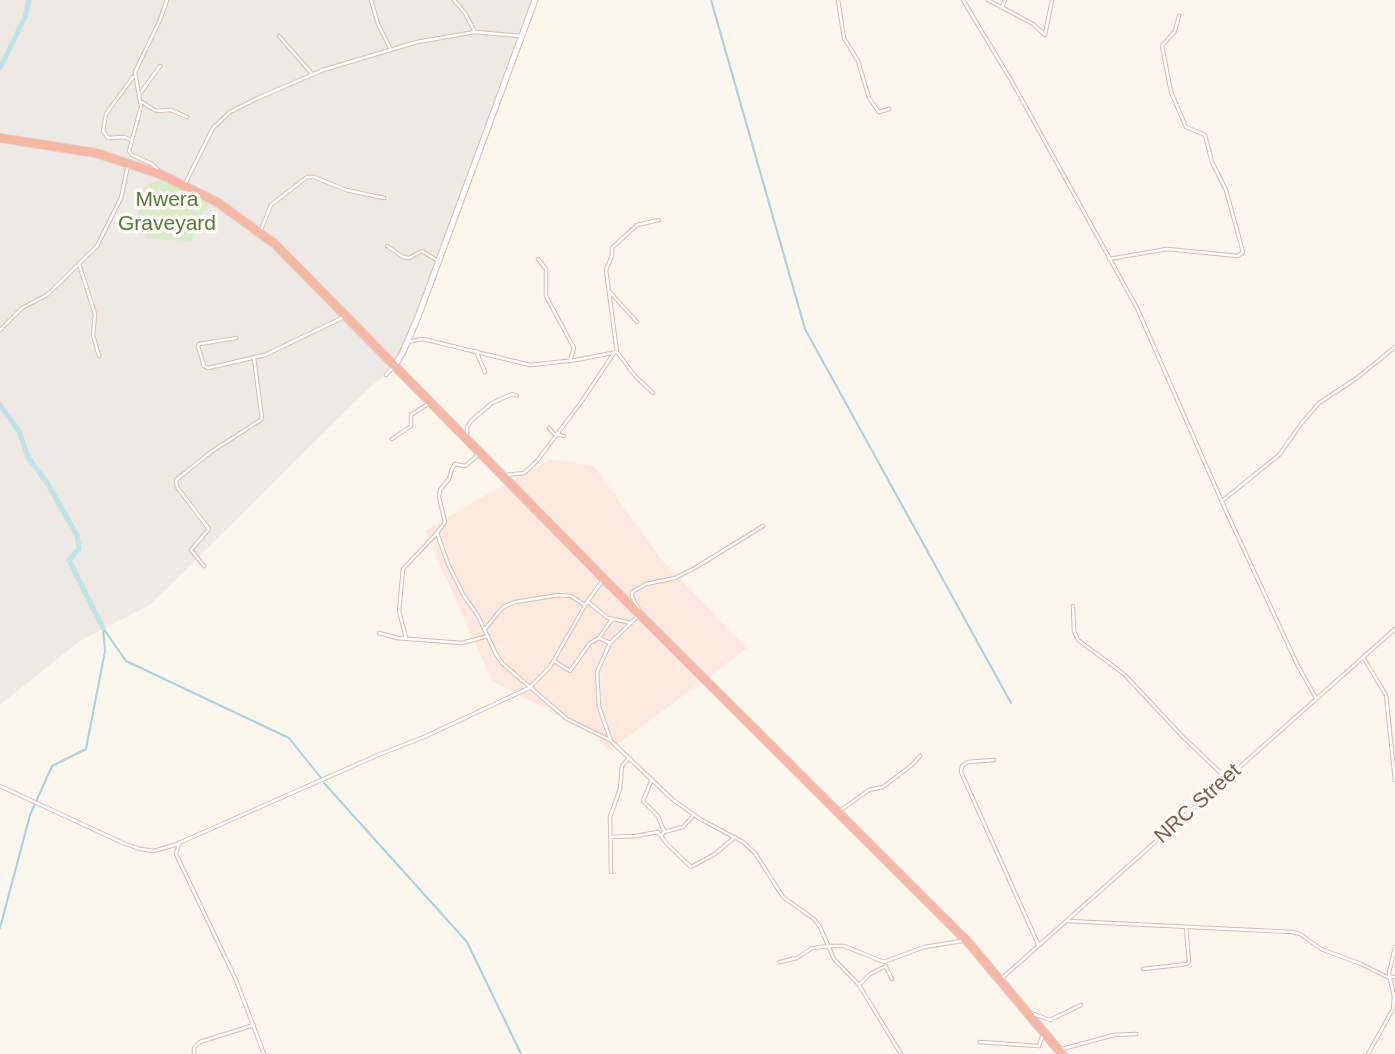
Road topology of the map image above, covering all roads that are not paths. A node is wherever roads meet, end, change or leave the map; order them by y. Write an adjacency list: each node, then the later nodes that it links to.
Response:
1 (167, 0): 17 (street)
2 (370, 0): 15 (street)
3 (454, 0): 12 (street)
4 (536, 0): 14 (street)
5 (838, 0): 21 (street)
6 (963, 0): 33 (street)
7 (988, 0): 10 (street)
8 (1005, 0): 10 (street)
9 (1052, 0): 10 (street)
10 (1002, 7)
11 (1179, 16): 33 (street)
12 (475, 32): 14 (street); 15 (street)
13 (279, 36): 18 (street)
14 (522, 36): 34 (street)
15 (391, 50): 18 (street)
16 (160, 66): 19 (street)
17 (135, 74): 19 (street); 24 (street)
18 (313, 75): 27 (street)
19 (139, 95): 20 (street)
20 (141, 102): 22 (street); 24 (street)
21 (889, 109)
22 (187, 117)
23 (0, 138): 25 (highway)
24 (131, 140): 26 (street)
25 (129, 162): 26 (highway); 35 (street)
26 (160, 174): 27 (highway)
27 (185, 185): 30 (highway)
28 (383, 198): 30 (street)
29 (659, 220): 36 (street)
30 (260, 232): 37 (highway)
31 (387, 246): 34 (street)
32 (538, 259): 47 (street)
33 (1109, 259): 61 (street)
34 (438, 261): 41 (street)
35 (79, 264): 39 (street); 45 (street)
36 (609, 291): 38 (street); 44 (street)
37 (347, 316): 46 (street); 48 (highway)
38 (637, 322)
39 (0, 330)
40 (236, 338): 46 (street)
41 (408, 342): 43 (street); 48 (street)
42 (1395, 347): 61 (street)
43 (476, 351): 47 (street); 49 (street)
44 (615, 352): 47 (street); 51 (street); 55 (street)
45 (99, 356)
46 (254, 358): 64 (street)
47 (570, 361)
48 (395, 365): 50 (street); 53 (highway)
49 (485, 372)
50 (386, 375)
51 (653, 393)
52 (517, 396): 57 (street)
53 (430, 402): 57 (highway); 58 (street)
54 (549, 428): 55 (street)
55 (556, 434): 56 (street); 60 (street)
56 (564, 436)
57 (466, 438): 59 (highway)
58 (392, 439)
59 (480, 452): 60 (highway); 63 (street)
60 (503, 475): 65 (highway)
61 (1222, 501): 81 (street)
62 (763, 526): 68 (street)
63 (437, 533): 71 (street); 75 (street)
64 (204, 566)
65 (604, 579): 66 (street); 68 (highway)
66 (586, 604): 69 (street); 71 (street); 79 (street)
67 (1073, 606): 86 (street)
68 (640, 614): 70 (street); 90 (highway)
69 (612, 619): 70 (street); 76 (street)
70 (631, 623): 77 (street)
71 (485, 628): 74 (street)
72 (1395, 629): 78 (street, NRC Street)
73 (379, 633): 75 (street)
74 (488, 636): 75 (street); 80 (street)
75 (406, 638)
76 (599, 638): 77 (street); 79 (street)
77 (610, 643): 82 (street)
78 (1363, 657): 81 (street, NRC Street); 88 (street)
79 (554, 661): 80 (street)
80 (529, 688): 82 (street); 95 (street)
81 (1316, 698): 86 (street, NRC Street)
82 (611, 741): 84 (street)
83 (920, 756): 90 (street)
84 (629, 758): 87 (street); 93 (street)
85 (994, 760): 102 (street)
86 (1226, 778): 99 (street, NRC Street)
87 (652, 779): 91 (street); 92 (street)
88 (1395, 779)
89 (0, 786): 96 (street)
90 (837, 811): 101 (highway)
91 (694, 814): 92 (street); 94 (street)
92 (663, 834): 93 (street); 94 (street)
93 (610, 837): 98 (street)
94 (735, 837): 103 (street)
95 (179, 844): 96 (street); 97 (street)
96 (165, 849): 97 (street)
97 (176, 854): 115 (street)
98 (611, 873)
99 (1068, 921): 100 (street); 102 (street, NRC Street)
100 (1186, 928): 107 (street); 108 (street)
101 (967, 940): 106 (street); 111 (highway)
102 (1039, 945): 111 (street, NRC Street)
103 (830, 946): 105 (street); 106 (street); 112 (street)
104 (1395, 947): 108 (street)
105 (780, 962)
106 (885, 964): 110 (street); 112 (street)
107 (1143, 969)
108 (1389, 977): 109 (street); 123 (street)
109 (1395, 977)
110 (892, 979)
111 (1001, 979): 114 (highway)
112 (859, 985): 122 (street)
113 (1081, 1005): 114 (street)
114 (1028, 1012): 116 (highway)
115 (254, 1025): 120 (street); 121 (street)
116 (1044, 1031): 118 (street); 119 (highway)
117 (1136, 1034): 119 (street)
118 (980, 1042)
119 (1061, 1052)
120 (194, 1054)
121 (264, 1054)
122 (901, 1054)
123 (1368, 1054)

